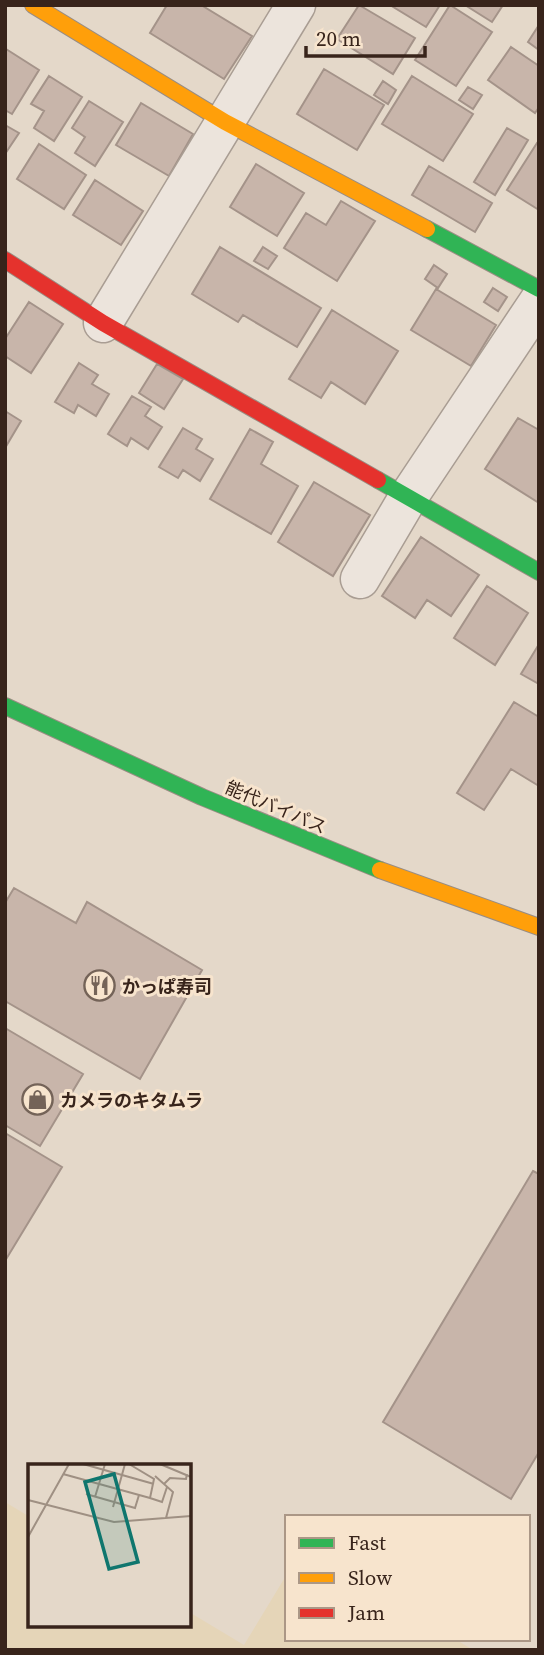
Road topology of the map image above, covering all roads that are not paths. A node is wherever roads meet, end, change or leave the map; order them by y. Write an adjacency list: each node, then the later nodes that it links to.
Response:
1 (33, 5): 3 (main road)
2 (296, 5): 3 (street)
3 (225, 122): 5 (main road); 7 (street)
4 (5, 260): 7 (main road)
5 (539, 289)
6 (539, 301): 8 (street)
7 (103, 323): 8 (main road)
8 (409, 496): 9 (main road); 10 (street)
9 (539, 572)
10 (360, 579)
11 (5, 706): 12 (main road, 能代バイパス)
12 (539, 927)

